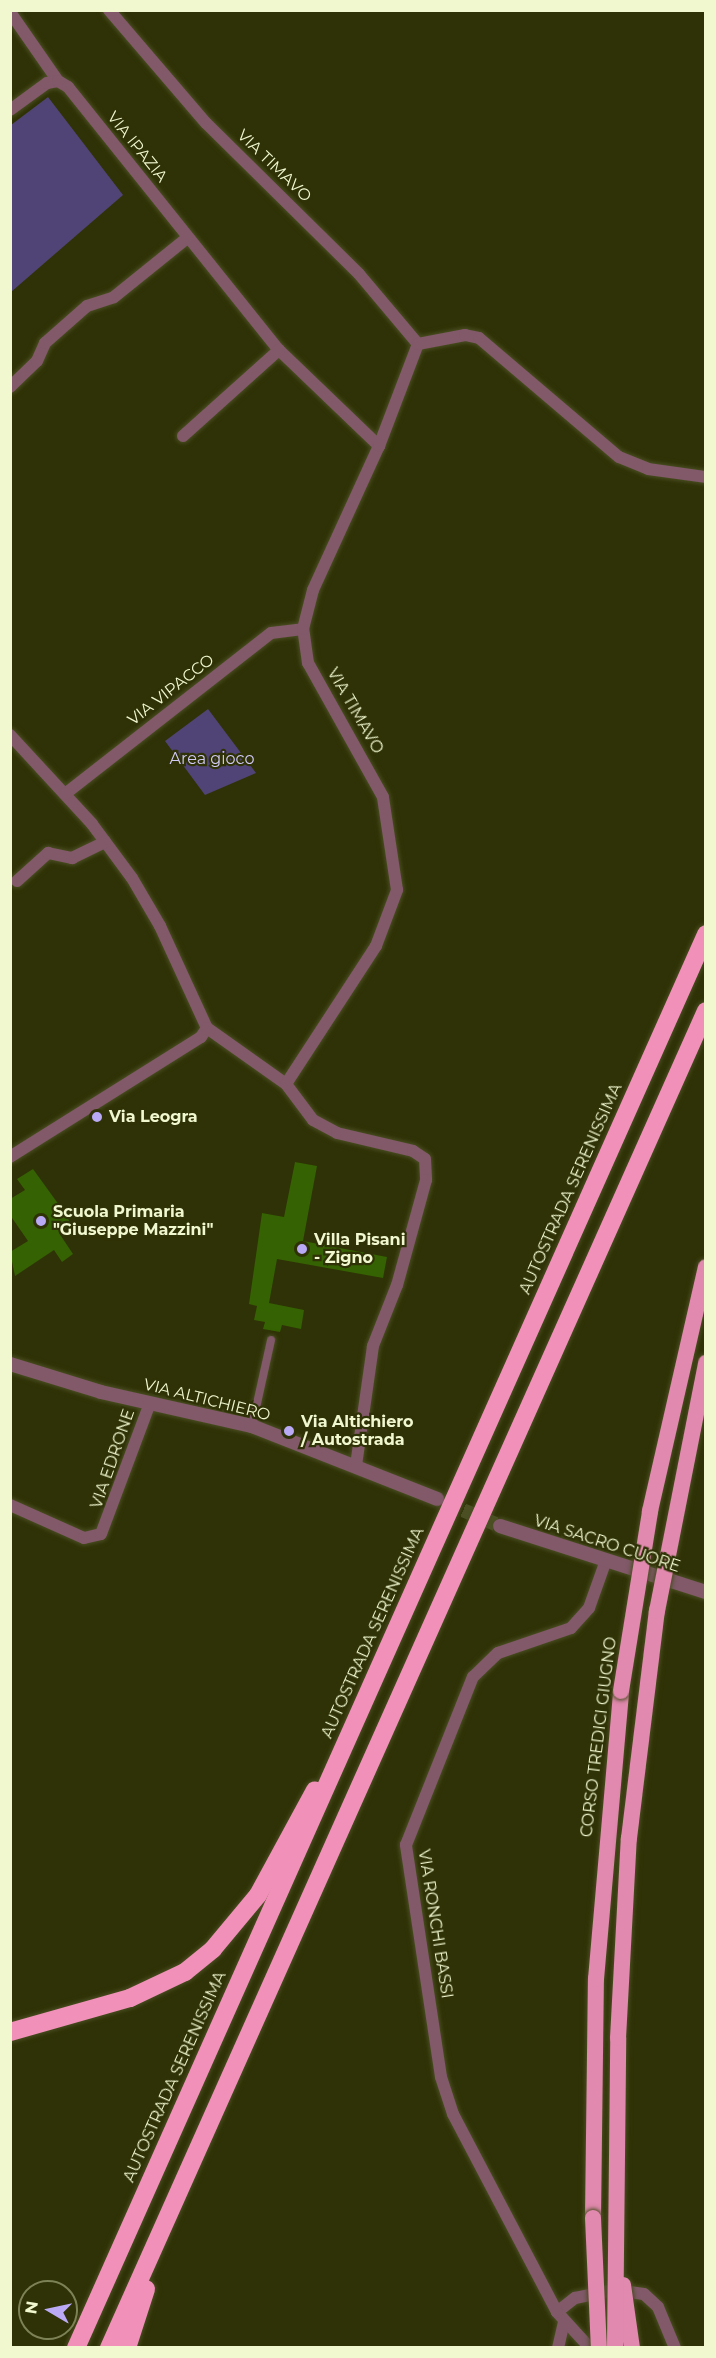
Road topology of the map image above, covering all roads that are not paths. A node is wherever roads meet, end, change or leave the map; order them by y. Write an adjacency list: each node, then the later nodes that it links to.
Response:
1 (109, 10): 6 (street, VIA TIMAVO)
2 (10, 12): 3 (street, VIA IPAZIA)
3 (58, 81): 4 (street); 5 (street, VIA IPAZIA)
4 (10, 110)
5 (186, 239): 7 (street, VIA IPAZIA); 8 (street)
6 (418, 344): 10 (street, VIA TIMAVO); 11 (street)
7 (279, 350): 9 (street); 10 (street, VIA IPAZIA)
8 (10, 387)
9 (183, 436)
10 (379, 446): 12 (street, VIA TIMAVO)
11 (705, 477)
12 (303, 629): 14 (street, VIA VIPACCO); 20 (street, VIA TIMAVO)
13 (10, 735): 14 (street)
14 (65, 794): 15 (street)
15 (105, 842): 16 (street); 19 (street)
16 (17, 881)
17 (705, 934): 34 (highway, AUTOSTRADA SERENISSIMA)
18 (705, 1011): 38 (highway)
19 (204, 1033): 20 (street); 21 (street)
20 (286, 1084): 28 (street)
21 (10, 1157)
22 (705, 1268): 37 (highway, CORSO TREDICI GIUGNO, bridge)
23 (271, 1340): 27 (street)
24 (705, 1363): 36 (highway, bridge)
25 (10, 1364): 26 (street, VIA ALTICHIERO)
26 (150, 1403): 27 (street, VIA ALTICHIERO); 30 (street, VIA EDRONE)
27 (252, 1426): 28 (street, VIA ALTICHIERO)
28 (356, 1466): 29 (street, VIA ALTICHIERO)
29 (431, 1496)
30 (10, 1505)
31 (500, 1526): 32 (street, VIA SACRO CUORE)
32 (605, 1563): 33 (street, VIA SACRO CUORE); 39 (street, VIA RONCHI BASSI)
33 (705, 1592)
34 (345, 1746): 35 (highway); 41 (highway, AUTOSTRADA SERENISSIMA)
35 (10, 2032)
36 (617, 2119): 47 (highway, bridge); 48 (highway, bridge)
37 (593, 2218): 45 (highway, bridge); 46 (highway, bridge)
38 (166, 2220): 42 (highway); 43 (highway)
39 (557, 2312): 40 (street, VIA RONCHI BASSI); 49 (street)
40 (564, 2323): 44 (street); 45 (street, VIA RONCHI BASSI)
41 (76, 2348)
42 (109, 2348)
43 (127, 2348)
44 (558, 2348)
45 (590, 2348)
46 (599, 2348)
47 (615, 2348)
48 (632, 2348)
49 (675, 2348)

